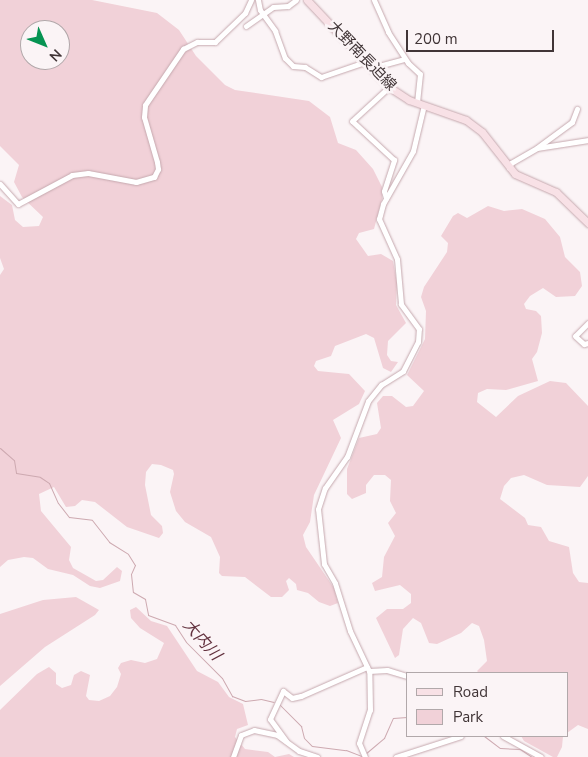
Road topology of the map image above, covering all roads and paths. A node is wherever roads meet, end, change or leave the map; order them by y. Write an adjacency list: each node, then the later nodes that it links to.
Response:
1 (251, 0): 17 (street)
2 (258, 0): 6 (street)
3 (296, 0): 6 (street)
4 (307, 0): 9 (main road, 大野南長迫線)
5 (374, 0): 8 (street)
6 (263, 15): 7 (street); 9 (street)
7 (246, 26)
8 (405, 59): 10 (street); 12 (street)
9 (365, 62): 10 (main road, 大野南長迫線)
10 (371, 68): 11 (main road, 大野南長迫線)
11 (389, 87): 12 (main road, 大野南長迫線); 18 (street)
12 (420, 104): 16 (main road, 大野南長迫線); 18 (street)
13 (577, 110): 15 (street)
14 (588, 140): 15 (street)
15 (537, 148): 16 (street)
16 (509, 168): 19 (main road, 大野南長迫線)
17 (0, 184)
18 (386, 198): 22 (street)
19 (588, 223)
20 (588, 323): 21 (street)
21 (588, 343)
22 (368, 669): 23 (street); 26 (street); 29 (street)
23 (406, 676)
24 (458, 737): 30 (street)
25 (505, 737): 31 (street)
26 (286, 741): 27 (street); 28 (street)
27 (233, 757)
28 (317, 757)
29 (365, 757)
30 (396, 757)
31 (540, 757)

